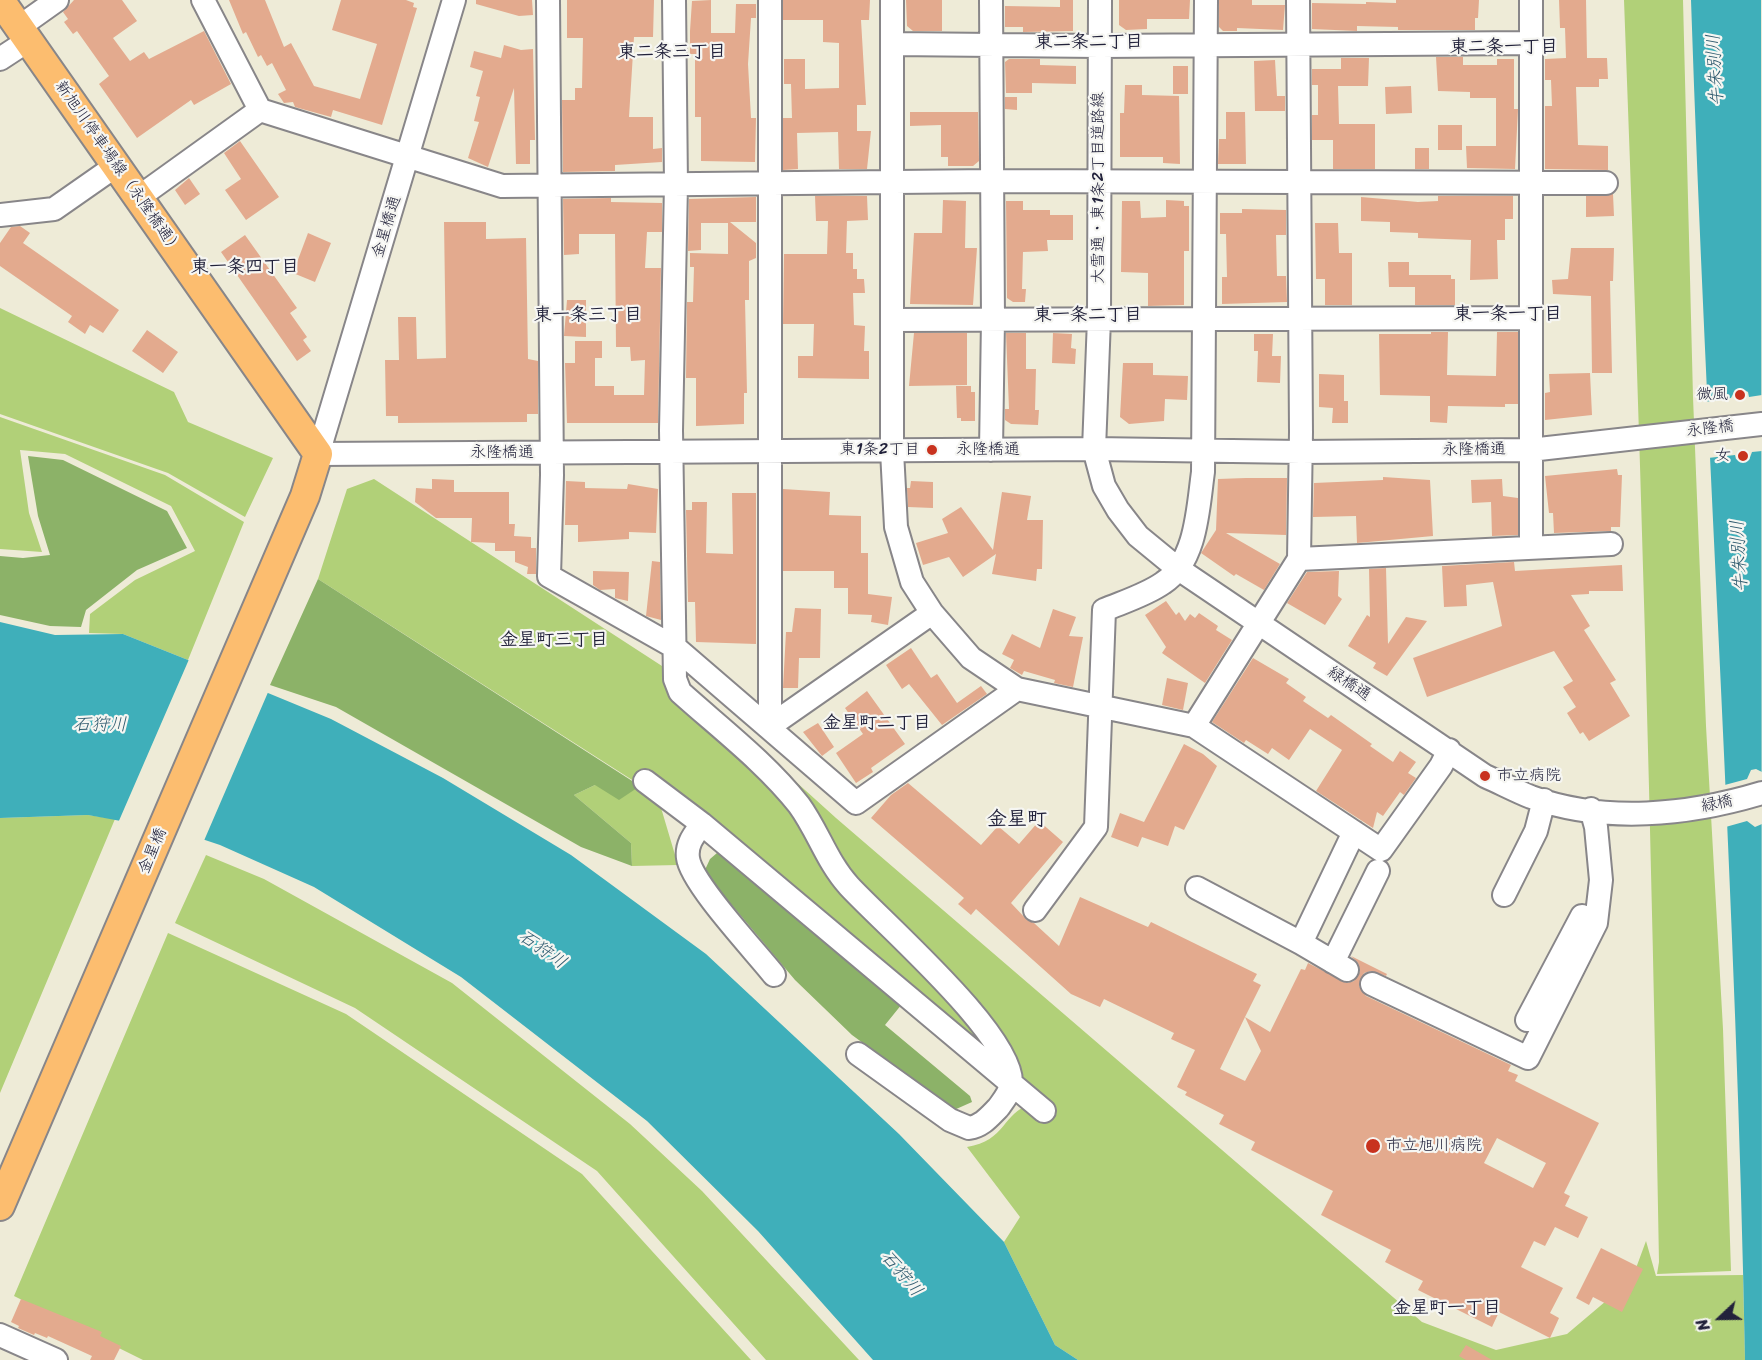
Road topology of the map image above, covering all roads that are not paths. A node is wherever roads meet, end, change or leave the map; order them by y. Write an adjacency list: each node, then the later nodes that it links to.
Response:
1 (0, 0): 14 (main road, 新旭川停車場線（永隆橋通）)
2 (57, 0): 14 (street)
3 (203, 0): 22 (street)
4 (454, 0): 23 (street, 金星橋通)
5 (548, 0): 34 (street)
6 (674, 0): 32 (street)
7 (770, 0): 33 (street)
8 (892, 0): 16 (street)
9 (991, 0): 17 (street)
10 (1100, 0): 20 (street, 大雪通・東1条2丁目道路線)
11 (1206, 0): 18 (street)
12 (1298, 0): 19 (street)
13 (1531, 0): 15 (street)
14 (24, 34): 21 (street); 24 (main road, 新旭川停車場線（永隆橋通）)
15 (1532, 43): 19 (street); 30 (street)
16 (892, 44): 17 (street); 27 (street)
17 (990, 44): 20 (street); 25 (street)
18 (1206, 44): 19 (street); 20 (street); 26 (street)
19 (1298, 44): 29 (street)
20 (1100, 46): 28 (street, 大雪通・東1条2丁目道路線)
21 (0, 59)
22 (261, 110): 23 (street); 35 (street)
23 (409, 155): 34 (street); 54 (street, 金星橋通)
24 (117, 165): 35 (main road, 新旭川停車場線（永隆橋通）); 36 (street)
25 (993, 181): 27 (street); 28 (street); 39 (street)
26 (1205, 181): 28 (street); 29 (street); 41 (street)
27 (891, 182): 33 (street); 42 (street)
28 (1099, 182): 40 (street, 大雪通・東1条2丁目道路線)
29 (1300, 182): 30 (street); 37 (street)
30 (1531, 182): 31 (street); 38 (street)
31 (1606, 183)
32 (676, 184): 33 (street); 34 (street); 50 (street)
33 (771, 184): 48 (street)
34 (549, 186): 53 (street)
35 (139, 197): 54 (main road, 新旭川停車場線（永隆橋通）)
36 (0, 215)
37 (1300, 318): 38 (street); 41 (street); 52 (street)
38 (1531, 318): 47 (street)
39 (993, 319): 40 (street); 42 (street); 46 (street)
40 (1099, 319): 41 (street); 45 (street, 大雪通・東1条2丁目道路線)
41 (1206, 319): 51 (street)
42 (892, 320): 49 (street)
43 (1762, 424): 44 (street, 永隆橋)
44 (1657, 435): 47 (street, 永隆橋通)
45 (1094, 449): 46 (street, 永隆橋通); 51 (street, 永隆橋通); 58 (street, 緑橋通)
46 (991, 450): 49 (street, 永隆橋通)
47 (1530, 450): 52 (street, 永隆橋通); 56 (street)
48 (769, 451): 49 (street, 永隆橋通); 50 (street, 永隆橋通); 64 (street)
49 (892, 451): 59 (street)
50 (671, 452): 53 (street, 永隆橋通); 61 (street)
51 (1203, 452): 52 (street, 永隆橋通); 58 (street)
52 (1301, 452): 57 (street)
53 (550, 453): 54 (street, 永隆橋通); 61 (street)
54 (318, 454): 88 (main road, 金星橋)
55 (1611, 544): 56 (street)
56 (1530, 548): 57 (street)
57 (1299, 560): 60 (street)
58 (1177, 568): 60 (street, 緑橋通); 63 (street)
59 (932, 613): 62 (street); 64 (street)
60 (1259, 623): 65 (street); 66 (street, 緑橋通)
61 (676, 648): 64 (street); 86 (street)
62 (1017, 689): 63 (street); 64 (street)
63 (1100, 706): 65 (street); 79 (street)
64 (770, 726)
65 (1194, 726): 73 (street)
66 (1449, 750): 69 (street, 緑橋通); 73 (street)
67 (645, 782): 72 (street)
68 (1762, 792): 71 (street, 緑橋)
69 (1544, 800): 70 (street, 緑橋通); 77 (street)
70 (1591, 809): 71 (street, 緑橋通); 75 (street)
71 (1672, 812)
72 (702, 824): 82 (street); 86 (street)
73 (1354, 832): 78 (street)
74 (1378, 872): 80 (street)
75 (1601, 880): 83 (street); 84 (street)
76 (1197, 888): 81 (street)
77 (1504, 895)
78 (1324, 896): 80 (street); 81 (street)
79 (1035, 910)
80 (1358, 912): 81 (street)
81 (1301, 943)
82 (774, 975)
83 (1372, 984)
84 (1527, 1020)
85 (858, 1054): 86 (street)
86 (1011, 1083): 87 (street)
87 (1044, 1111)
88 (0, 1206)
89 (0, 1335): 90 (street)
90 (56, 1360)

